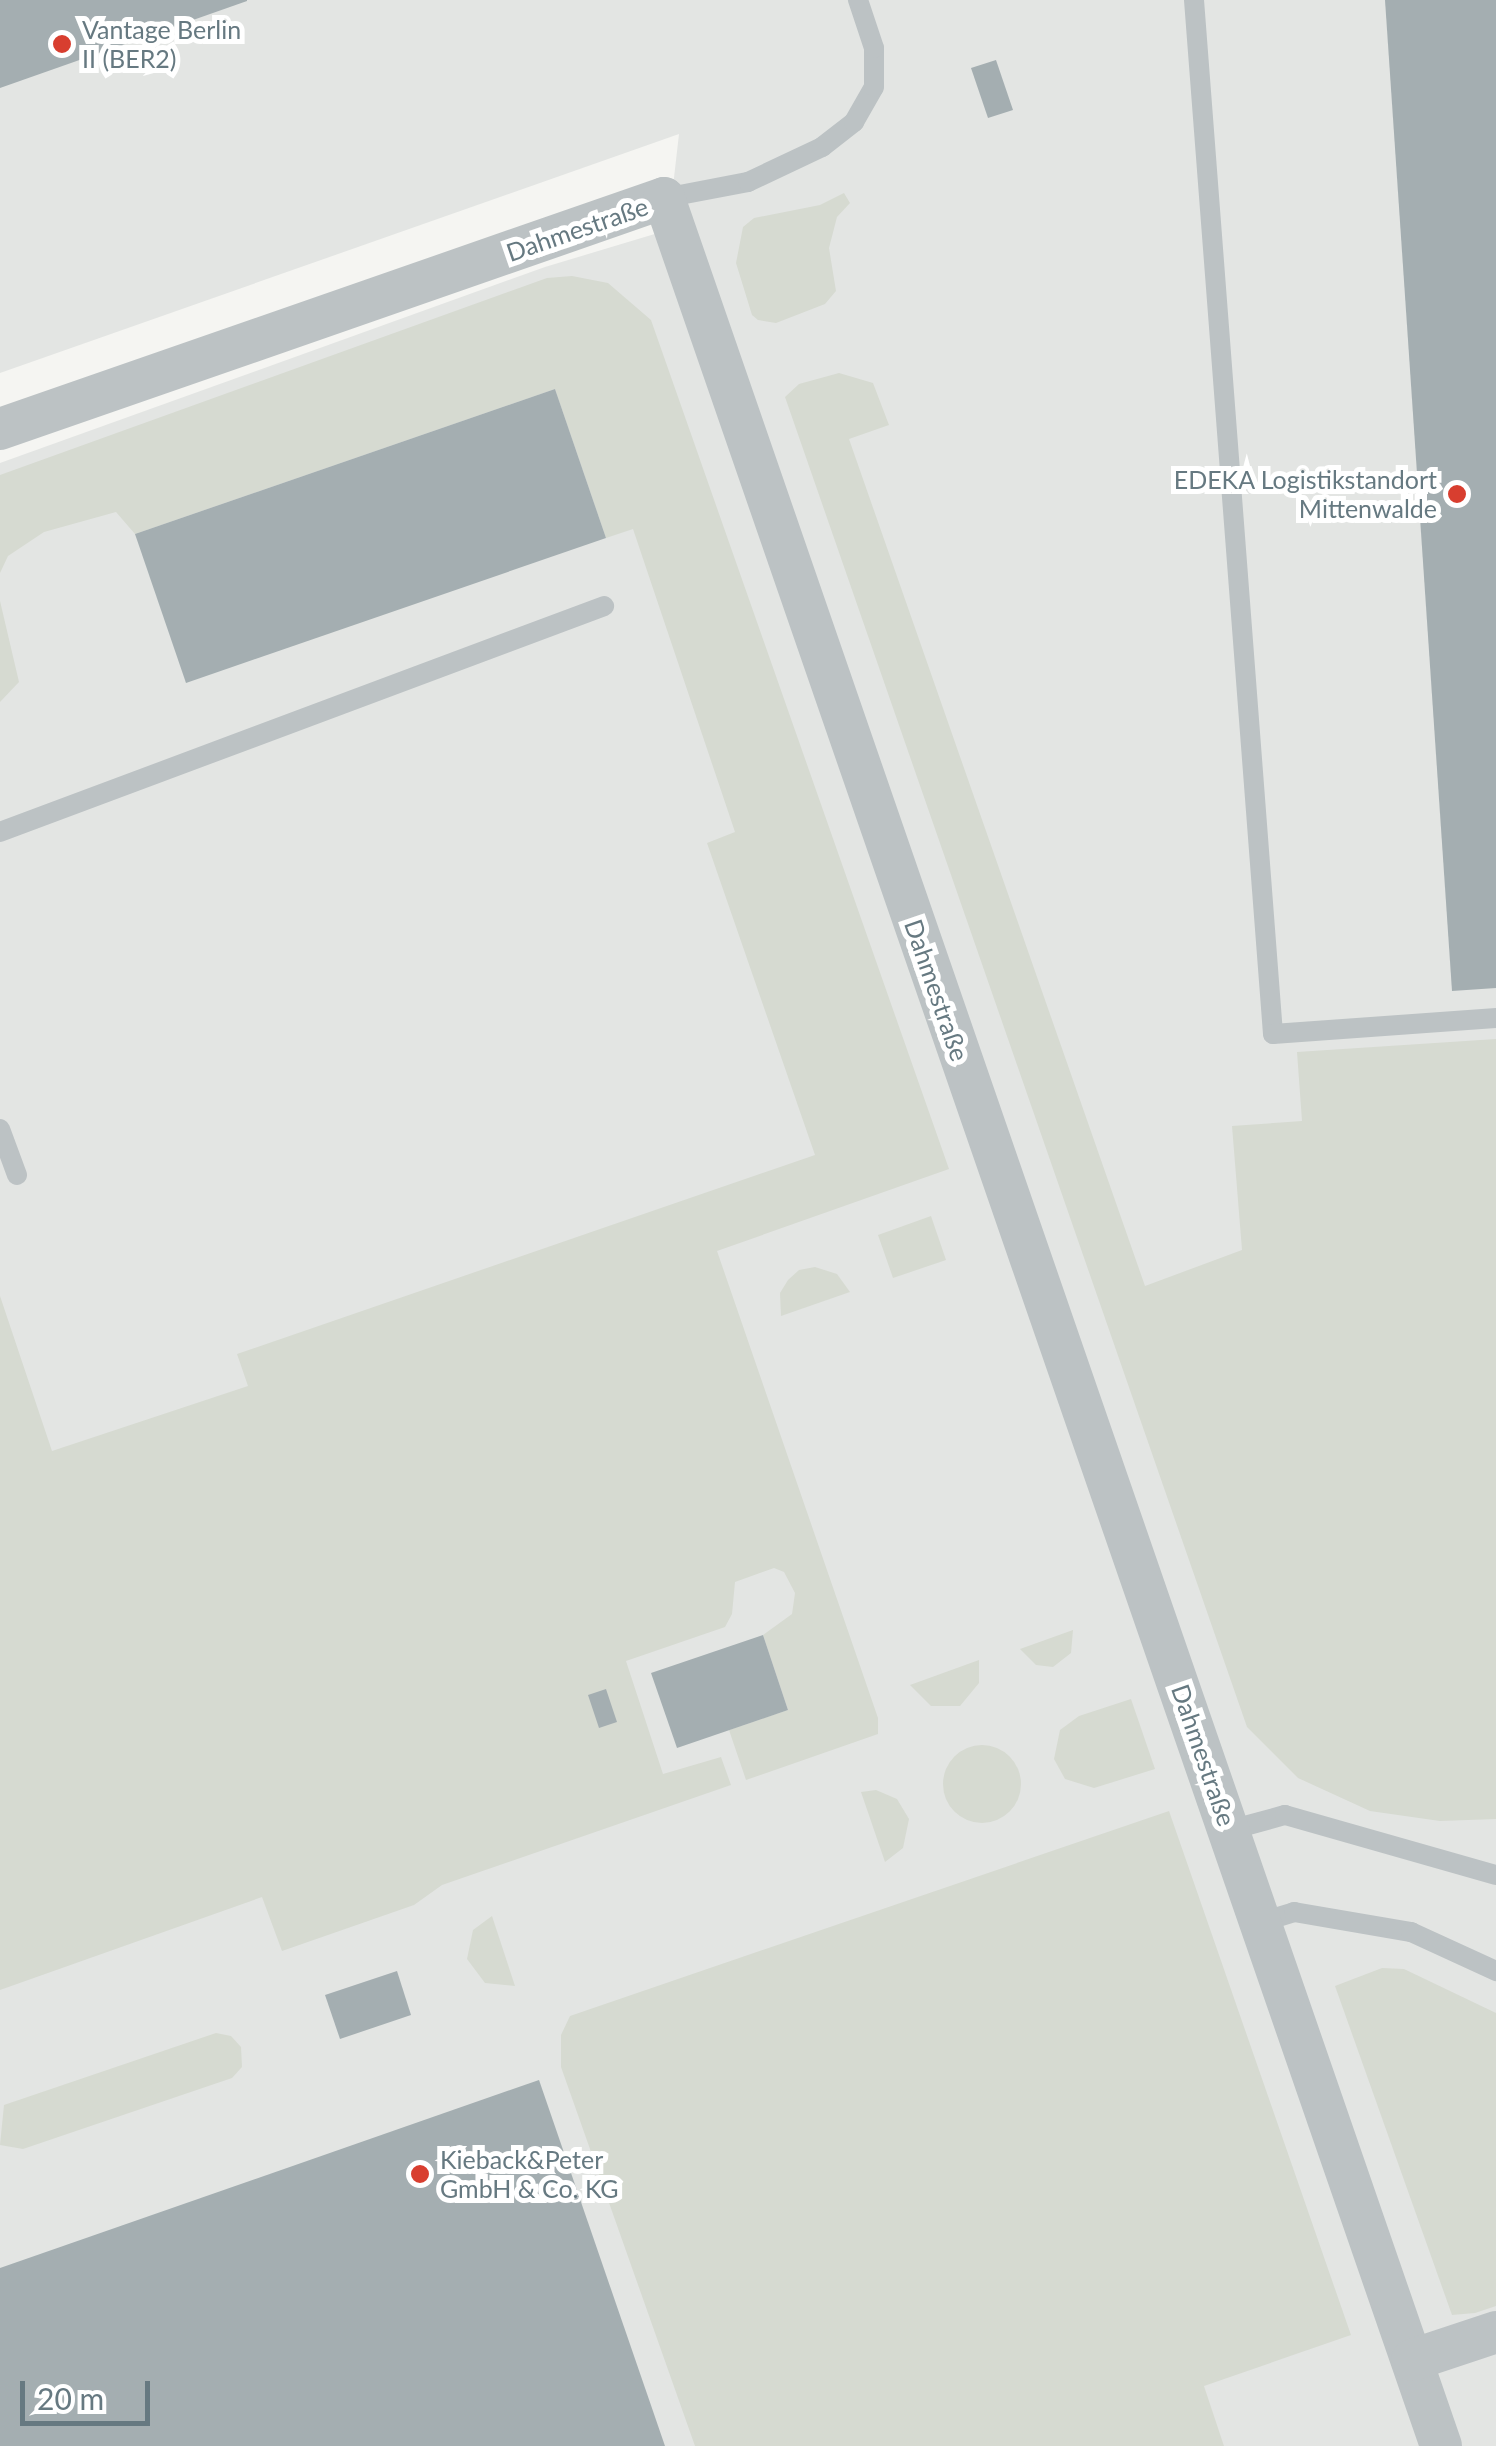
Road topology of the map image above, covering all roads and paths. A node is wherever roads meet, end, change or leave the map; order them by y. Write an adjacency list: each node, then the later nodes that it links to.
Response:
1 (858, 0): 3 (lane)
2 (1194, 0): 7 (lane)
3 (664, 198): 4 (street, Dahmestraße); 10 (street, Dahmestraße)
4 (0, 429)
5 (604, 606): 6 (lane)
6 (0, 832)
7 (1496, 1018)
8 (0, 1128): 9 (lane)
9 (17, 1175)
10 (1230, 1830): 11 (lane); 12 (street, Dahmestraße)
11 (1496, 1875)
12 (1262, 1922): 13 (lane); 15 (street, Dahmestraße)
13 (1496, 1971)
14 (1496, 2332): 15 (street)
15 (1412, 2360): 16 (street, Dahmestraße)
16 (1442, 2446)

